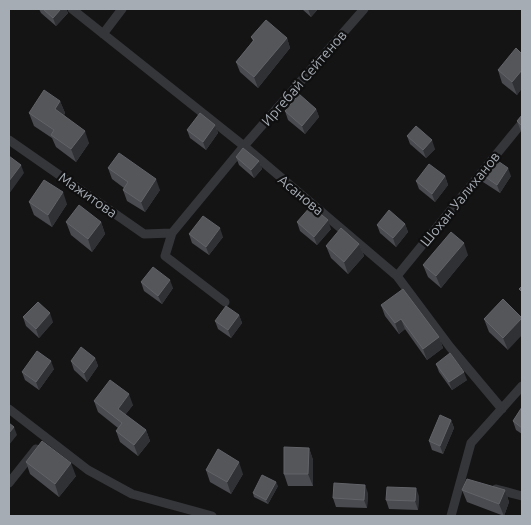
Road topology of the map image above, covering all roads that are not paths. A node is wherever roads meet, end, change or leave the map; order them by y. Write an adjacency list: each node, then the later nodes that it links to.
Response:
1 (72, 9): 4 (street, Асанова)
2 (122, 9): 4 (street)
3 (364, 9): 7 (street, Иргебай Сейтенов)
4 (103, 34): 7 (street, Асанова)
5 (522, 123): 9 (street, Шохан Уалиханов)
6 (9, 140): 8 (street, Мажитова)
7 (244, 146): 8 (street); 9 (street, Асанова)
8 (172, 233): 10 (street)
9 (397, 276): 13 (street, Асанова)
10 (225, 302)
11 (522, 386): 13 (street)
12 (9, 409): 14 (street)
13 (502, 409): 19 (street)
14 (46, 438): 15 (street); 18 (street)
15 (9, 483)
16 (487, 488): 17 (street)
17 (522, 496)
18 (212, 516)
19 (451, 516)

